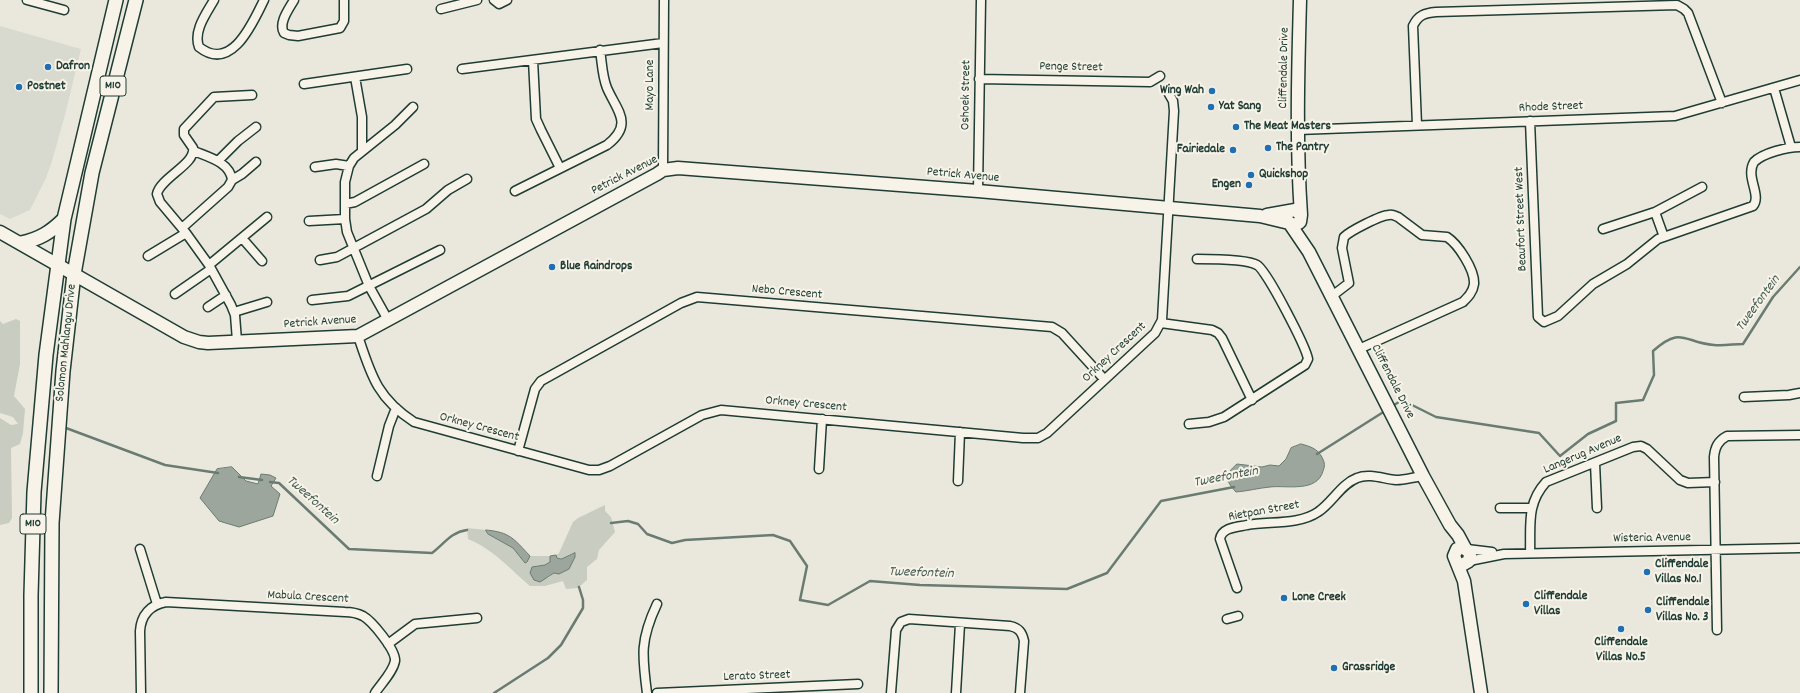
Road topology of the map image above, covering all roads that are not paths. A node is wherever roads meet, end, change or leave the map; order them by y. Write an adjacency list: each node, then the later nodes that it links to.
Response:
1 (30, 0): 16 (street)
2 (116, 0): 55 (main road, Solomon Mahlangu Drive / M10)
3 (136, 0): 73 (main road, Solomon Mahlangu Drive / M10)
4 (214, 0): 5 (street)
5 (264, 0)
6 (294, 0): 7 (street)
7 (344, 0)
8 (477, 0): 15 (street)
9 (494, 0): 10 (street)
10 (507, 0)
11 (664, 0): 17 (street, Mayo Lane)
12 (981, 0): 24 (street, Oshoek Street)
13 (1300, 0): 35 (street, Cliffendale Drive)
14 (1594, 4): 30 (street); 33 (street)
15 (441, 9)
16 (64, 10)
17 (663, 44): 18 (street); 45 (street, Mayo Lane)
18 (600, 50): 19 (street); 44 (street)
19 (533, 60): 20 (street); 44 (street)
20 (462, 68)
21 (407, 69): 23 (street)
22 (1160, 76): 24 (street, Penge Street)
23 (355, 77): 26 (street); 37 (street)
24 (980, 79): 50 (street, Oshoek Street)
25 (1800, 80): 27 (street, Rhode Street)
26 (304, 84)
27 (1774, 88): 30 (street, Rhode Street); 36 (street)
28 (1169, 94): 52 (street)
29 (252, 95): 38 (street)
30 (1722, 103): 32 (street, Rhode Street)
31 (413, 107): 37 (street)
32 (1530, 121): 33 (street, Rhode Street); 62 (street, Beaufort Street West)
33 (1417, 126): 35 (street, Rhode Street)
34 (256, 127): 39 (street)
35 (1298, 130): 56 (street, Cliffendale Drive)
36 (1796, 147): 62 (street)
37 (362, 150): 42 (street)
38 (194, 151): 39 (street); 60 (street)
39 (218, 161): 47 (street)
40 (256, 162): 47 (street)
41 (424, 164): 51 (street)
42 (349, 166): 43 (street); 51 (street)
43 (315, 167)
44 (560, 168): 49 (street)
45 (663, 170): 50 (street, Petrick Avenue); 82 (street, Petrick Avenue)
46 (467, 179): 65 (street)
47 (232, 180): 60 (street)
48 (1702, 187): 53 (street)
49 (515, 191)
50 (978, 191): 52 (street, Petrick Avenue)
51 (345, 204): 57 (street)
52 (1169, 209): 56 (street, Petrick Avenue); 83 (street, Orkney Crescent)
53 (1655, 212): 59 (street); 62 (street)
54 (267, 217): 63 (street)
55 (64, 218): 64 (main road); 71 (main road, Solomon Mahlangu Drive / M10)
56 (1293, 218): 77 (street, Cliffendale Drive)
57 (345, 219): 58 (street); 65 (street)
58 (309, 221)
59 (1603, 229)
60 (184, 231): 67 (street); 72 (street)
61 (0, 232): 64 (street, Petrick Avenue)
62 (1664, 237)
63 (242, 238): 70 (street); 72 (street)
64 (21, 243): 71 (street, Petrick Avenue)
65 (353, 248): 69 (street); 74 (street)
66 (440, 250): 74 (street)
67 (148, 256)
68 (1197, 259): 90 (street)
69 (320, 260)
70 (262, 261)
71 (59, 264): 73 (street, Petrick Avenue); 121 (main road, Solomon Mahlangu Drive / M10)
72 (210, 267): 75 (street); 76 (street)
73 (74, 274): 85 (street, Petrick Avenue); 122 (main road, Solomon Mahlangu Drive / M10)
74 (369, 286): 78 (street); 82 (street)
75 (175, 294)
76 (226, 295): 80 (street); 81 (street)
77 (1332, 296): 86 (street, Cliffendale Drive); 86 (street)
78 (312, 300)
79 (267, 302): 81 (street)
80 (208, 307)
81 (234, 312): 85 (street)
82 (388, 320): 84 (street, Petrick Avenue)
83 (1161, 323): 87 (street, Orkney Crescent); 90 (street)
84 (358, 336): 85 (street, Petrick Avenue); 91 (street, Orkney Crescent)
85 (237, 341)
86 (1359, 349): 100 (street, Cliffendale Drive)
87 (1104, 379): 94 (street, Orkney Crescent); 96 (street, Nebo Crescent)
88 (1800, 393): 89 (street)
89 (1744, 397)
90 (1252, 400): 93 (street)
91 (396, 408): 96 (street, Orkney Crescent); 99 (street)
92 (822, 419): 94 (street, Orkney Crescent); 96 (street, Orkney Crescent); 98 (street)
93 (1189, 424)
94 (960, 432): 101 (street)
95 (1800, 435): 102 (street)
96 (518, 451)
97 (1595, 463): 102 (street, Langerug Avenue); 104 (street, Langerug Avenue); 105 (street)
98 (819, 469)
99 (377, 476)
100 (1423, 476): 110 (street, Cliffendale Drive); 111 (street, Rietpan Street)
101 (958, 481)
102 (1715, 482): 108 (street)
103 (1500, 508): 104 (street)
104 (1531, 508): 109 (street, Langerug Avenue)
105 (1598, 508)
106 (1800, 548): 108 (street, Wisteria Avenue)
107 (140, 549): 112 (street)
108 (1716, 550): 109 (street, Wisteria Avenue); 118 (street)
109 (1530, 553): 110 (street, Wisteria Avenue)
110 (1463, 556): 130 (street)
111 (1237, 588)
112 (157, 604): 119 (street, Mabula Crescent); 123 (street)
113 (657, 604): 125 (street)
114 (1238, 616): 116 (street)
115 (477, 618): 119 (street)
116 (1227, 619)
117 (960, 624): 127 (street); 128 (street); 129 (street)
118 (1717, 630)
119 (388, 644): 124 (street, Mabula Crescent)
120 (858, 684): 126 (street, Lerato Street)
121 (31, 693)
122 (51, 693)
123 (141, 693)
124 (375, 693)
125 (647, 693)
126 (657, 693)
127 (891, 693)
128 (956, 693)
129 (1020, 693)
130 (1481, 693)

